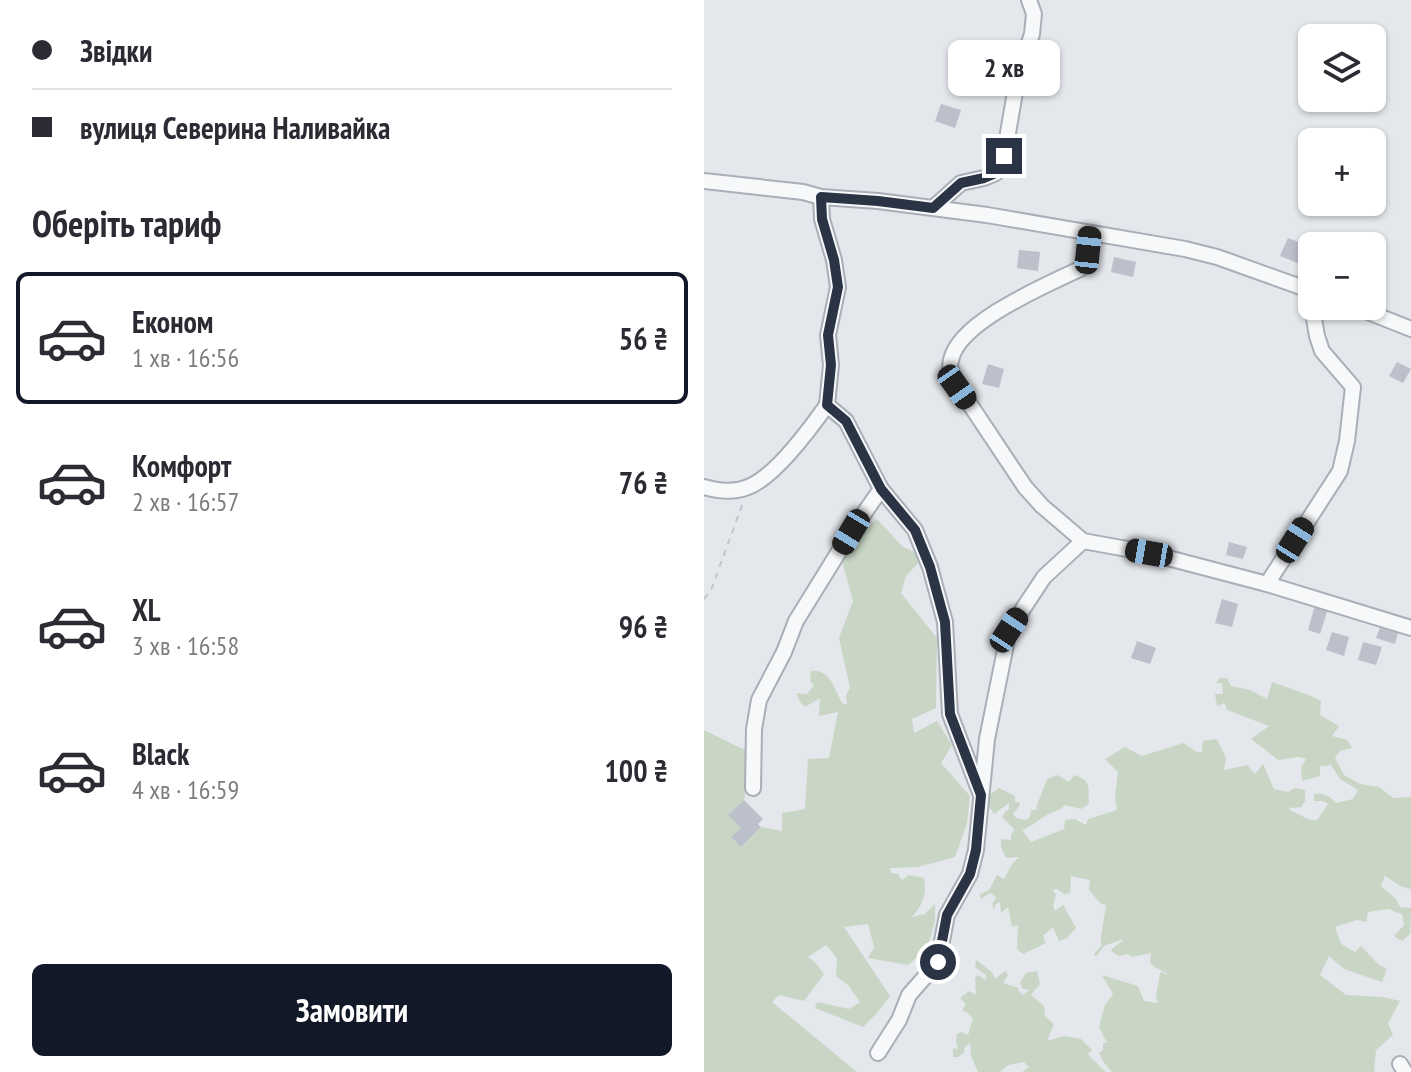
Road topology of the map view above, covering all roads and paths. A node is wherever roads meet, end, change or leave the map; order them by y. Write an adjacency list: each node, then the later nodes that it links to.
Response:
1 (1029, 0): 4 (street)
2 (704, 181): 3 (street)
3 (821, 197): 4 (street); 10 (street)
4 (933, 208): 5 (street)
5 (1090, 234): 6 (street); 14 (street)
6 (1298, 286)
7 (1386, 319): 9 (street)
8 (1315, 320): 15 (street)
9 (1411, 329)
10 (827, 405): 12 (street); 13 (street)
11 (704, 487): 12 (street)
12 (749, 487): 16 (path)
13 (881, 489): 18 (street); 19 (street)
14 (1083, 541): 15 (street); 19 (street)
15 (1267, 584): 17 (street)
16 (704, 599)
17 (1411, 628)
18 (753, 788)
19 (981, 795): 20 (street)
20 (878, 1053)

